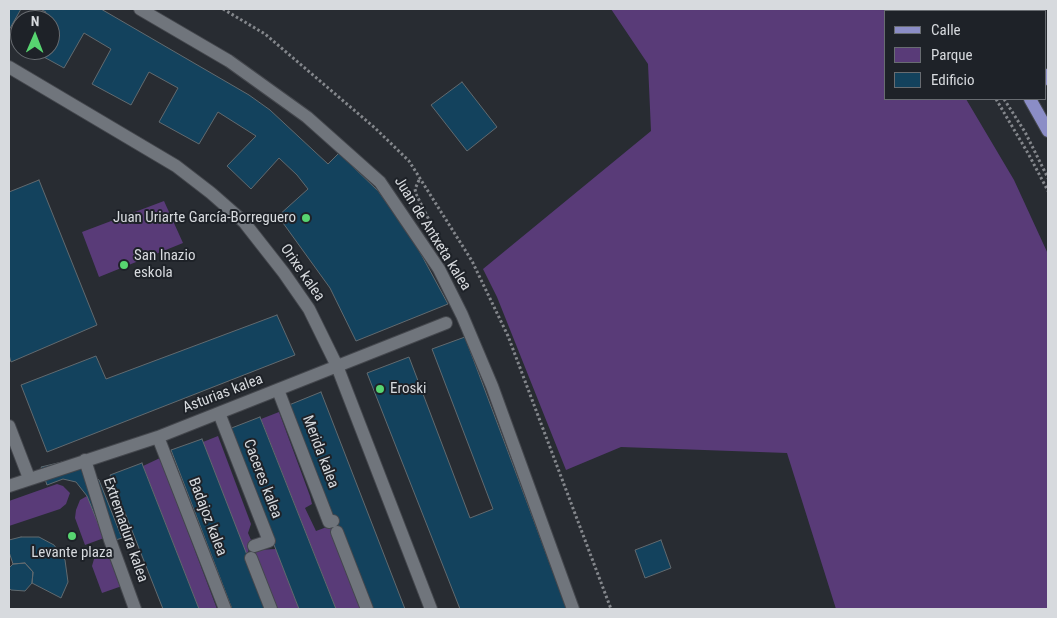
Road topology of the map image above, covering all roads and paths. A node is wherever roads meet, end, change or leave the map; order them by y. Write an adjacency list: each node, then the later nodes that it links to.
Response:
1 (140, 9): 23 (street, Juan de Antxeta kalea)
2 (9, 67): 10 (street, Orixe kalea)
3 (997, 100): 8 (path)
4 (1005, 100): 7 (path)
5 (1031, 100): 6 (main road)
6 (1048, 132)
7 (1048, 178)
8 (1048, 191)
9 (446, 323): 10 (street, Asturias kalea)
10 (337, 366): 11 (street, Asturias kalea); 22 (street, Orixe kalea)
11 (278, 390): 12 (street, Asturias kalea); 21 (street, Merida kalea)
12 (219, 413): 14 (street, Asturias kalea); 20 (street, Caceres kalea)
13 (9, 426): 16 (street)
14 (158, 437): 15 (street, Asturias kalea); 19 (street, Badajoz kalea)
15 (85, 460): 16 (street, Asturias kalea); 18 (street, Extremadura kalea)
16 (29, 478): 17 (street, Asturias kalea)
17 (9, 486)
18 (135, 608)
19 (225, 609)
20 (271, 609)
21 (367, 609)
22 (431, 609)
23 (572, 609)

